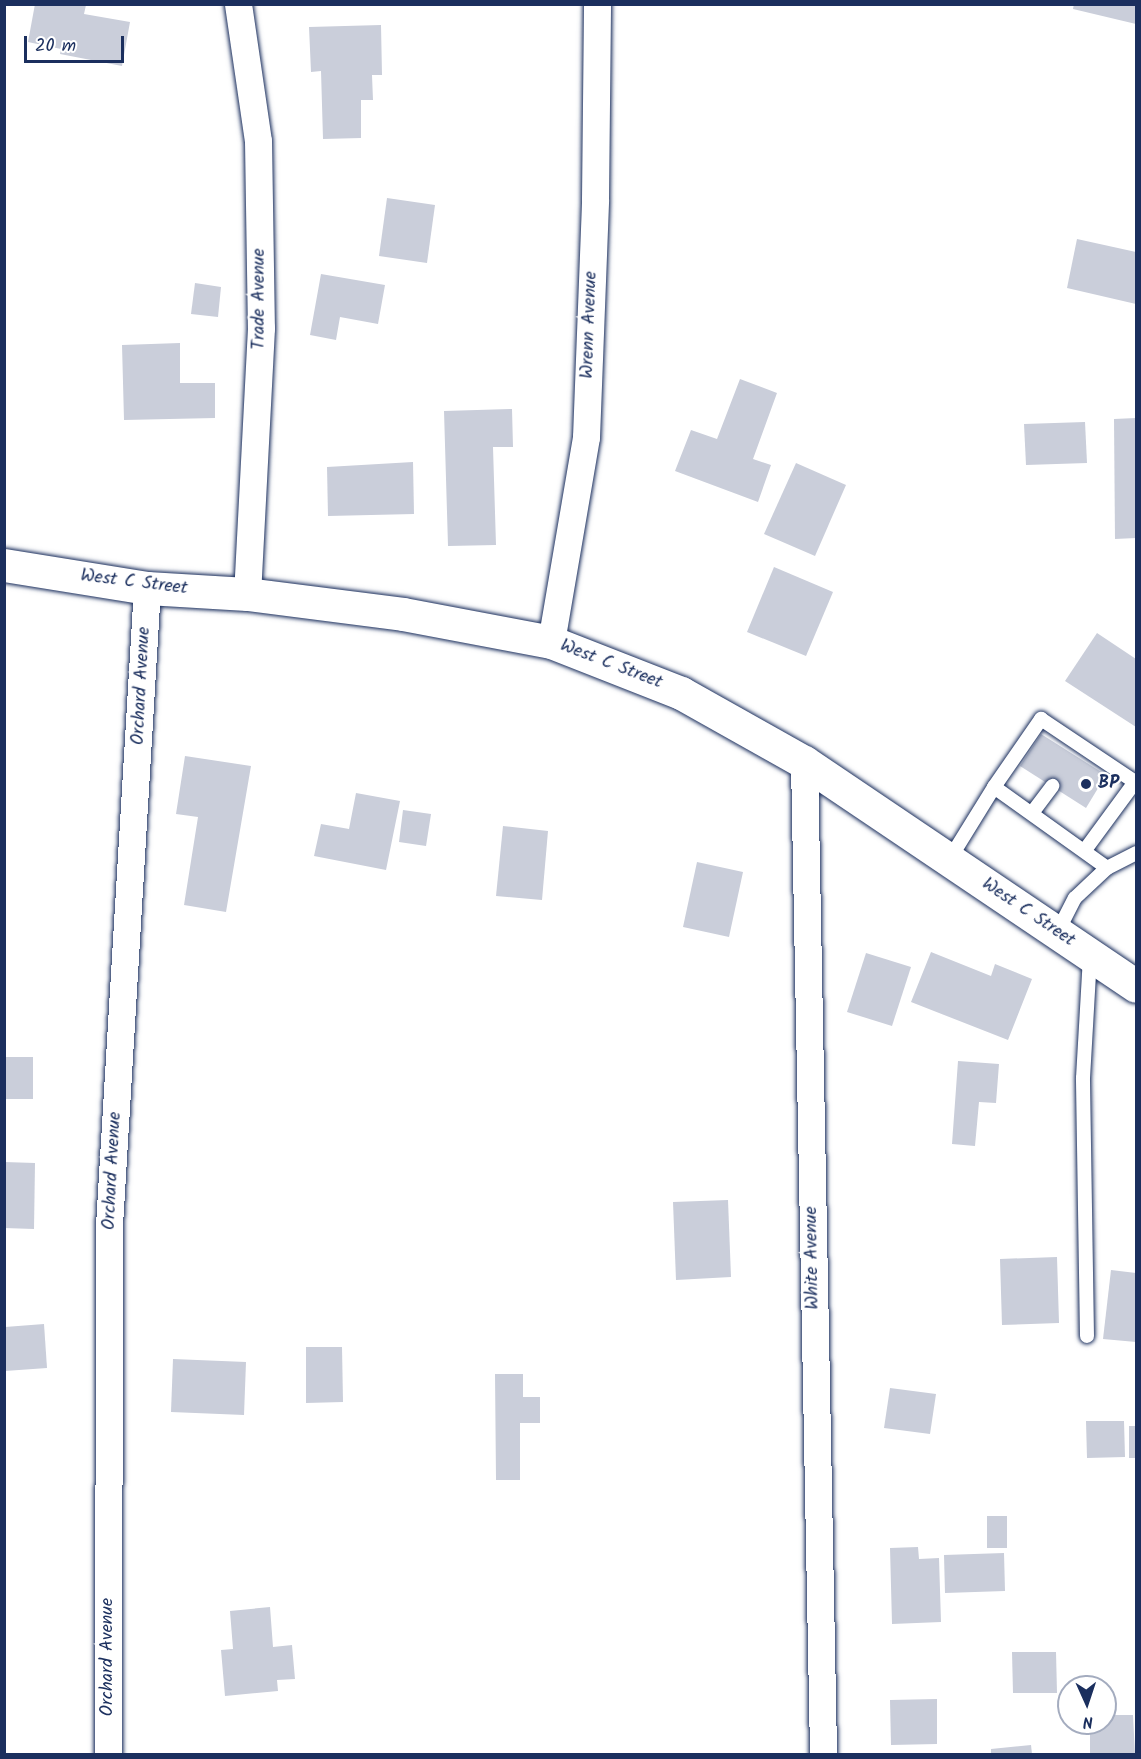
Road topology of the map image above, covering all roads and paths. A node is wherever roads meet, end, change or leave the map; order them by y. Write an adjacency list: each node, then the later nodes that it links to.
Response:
1 (238, 4): 5 (street, Trade Avenue)
2 (597, 4): 6 (street, Wrenn Avenue)
3 (4, 565): 4 (main road, West C Street)
4 (147, 588): 5 (main road, West C Street); 19 (street, Orchard Avenue)
5 (247, 594): 6 (main road, West C Street)
6 (551, 642): 7 (main road, West C Street)
7 (804, 762): 13 (main road, West C Street); 20 (street, White Avenue)
8 (1052, 786): 10 (lane)
9 (994, 787): 10 (lane); 11 (lane); 13 (lane)
10 (1032, 813): 11 (lane)
11 (1086, 850): 14 (lane)
12 (1137, 853): 14 (lane)
13 (949, 860): 15 (main road, West C Street)
14 (1107, 868): 15 (lane)
15 (1058, 933): 16 (main road, West C Street)
16 (1090, 955): 17 (main road, West C Street); 18 (lane)
17 (1137, 986)
18 (1087, 1336)
19 (108, 1755)
20 (823, 1755)

